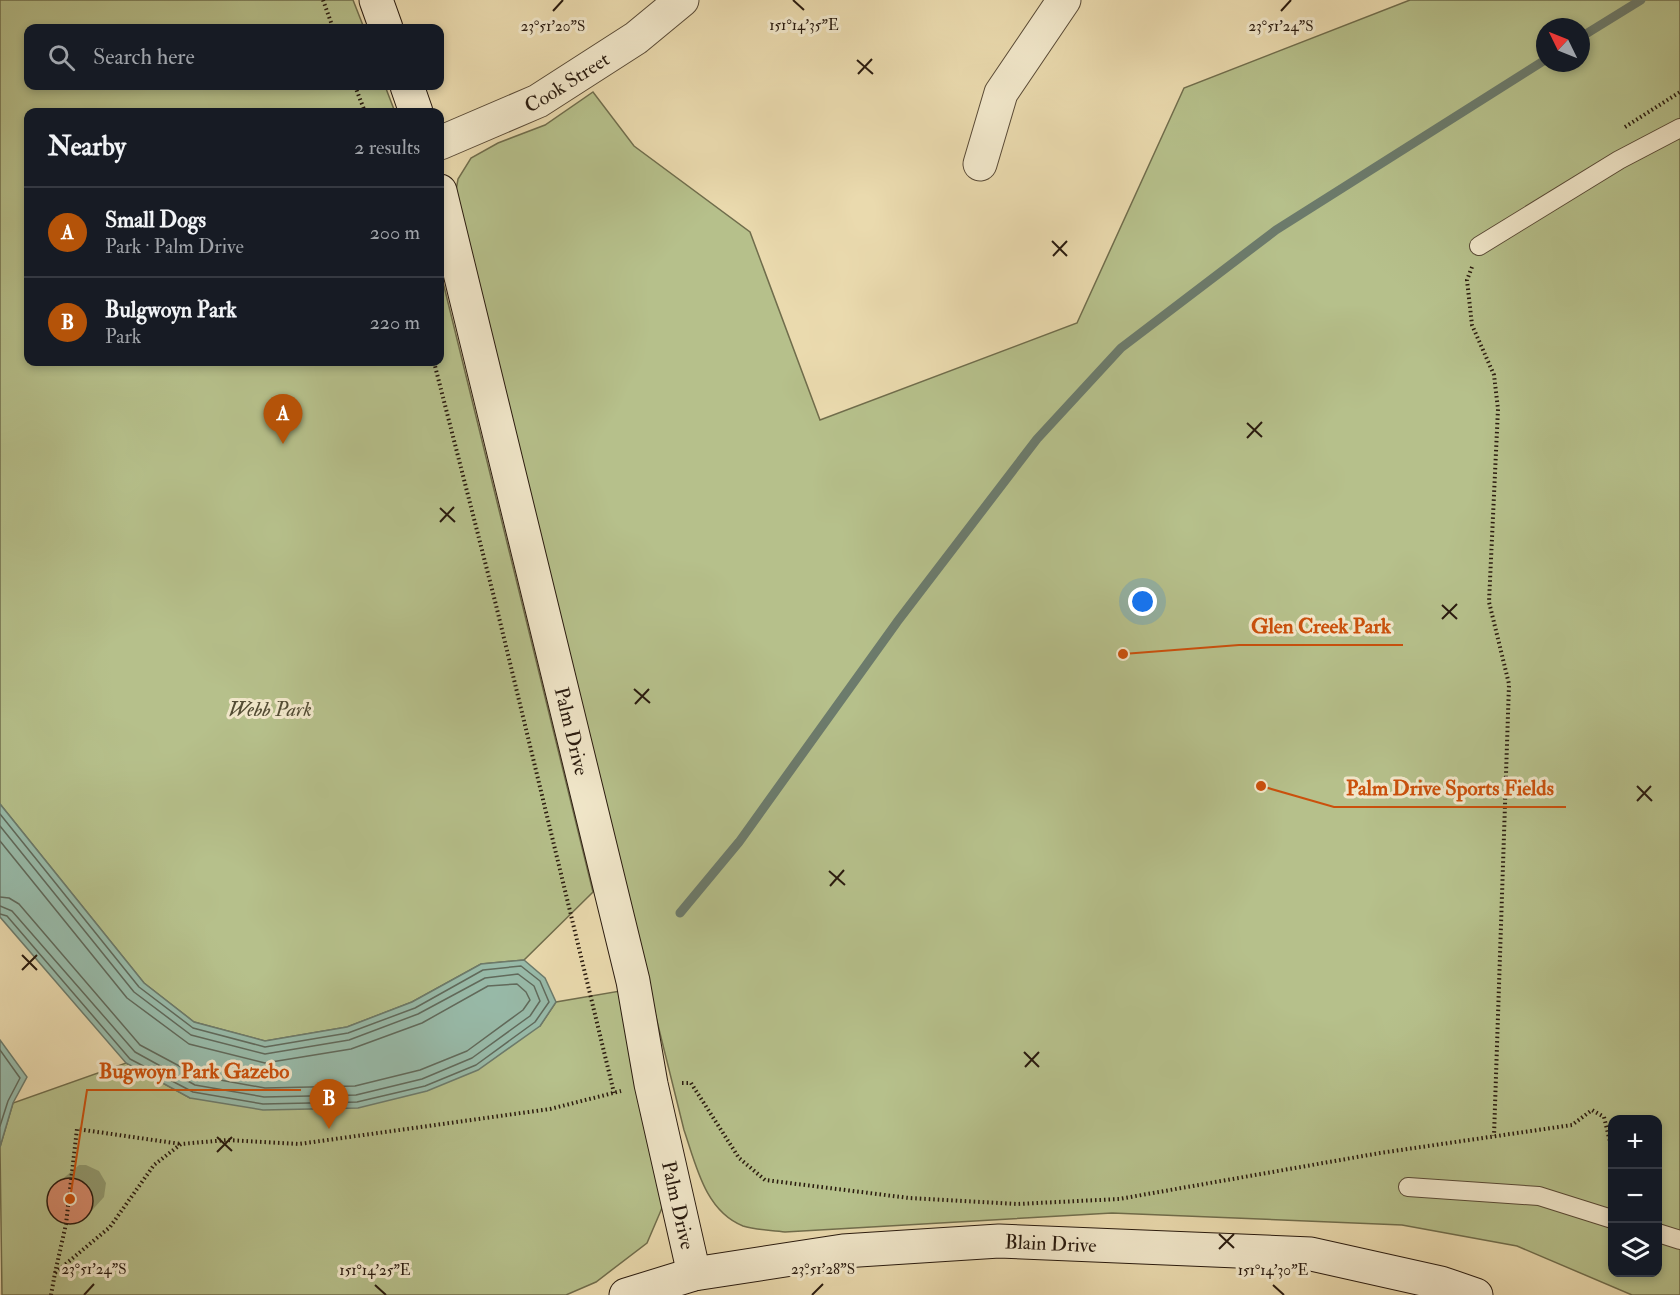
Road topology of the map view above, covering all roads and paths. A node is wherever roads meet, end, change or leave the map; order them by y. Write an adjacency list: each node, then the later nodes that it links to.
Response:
1 (323, 0): 5 (path)
2 (376, 0): 6 (street)
3 (682, 0): 12 (street, Cook Street)
4 (1064, 0): 13 (street)
5 (332, 24)
6 (385, 24)
7 (356, 90): 9 (path)
8 (408, 90): 10 (street)
9 (363, 108)
10 (415, 108)
11 (1680, 128): 15 (lane)
12 (444, 141)
13 (980, 164)
14 (444, 207): 18 (street, Palm Drive)
15 (1479, 246)
16 (435, 366): 19 (path)
17 (1494, 375): 21 (path)
18 (651, 1084): 19 (path); 21 (path); 28 (street, Palm Drive)
19 (614, 1093): 22 (path)
20 (1608, 1134): 21 (path)
21 (1494, 1136)
22 (181, 1144): 27 (path); 27 (path)
23 (1408, 1187): 24 (lane)
24 (1608, 1218)
25 (1662, 1234): 26 (lane)
26 (1680, 1240)
27 (55, 1273): 29 (path)
28 (694, 1274): 30 (street, Blain Drive); 31 (street, Blain Drive)
29 (51, 1295)
30 (626, 1295)
31 (1476, 1295)

